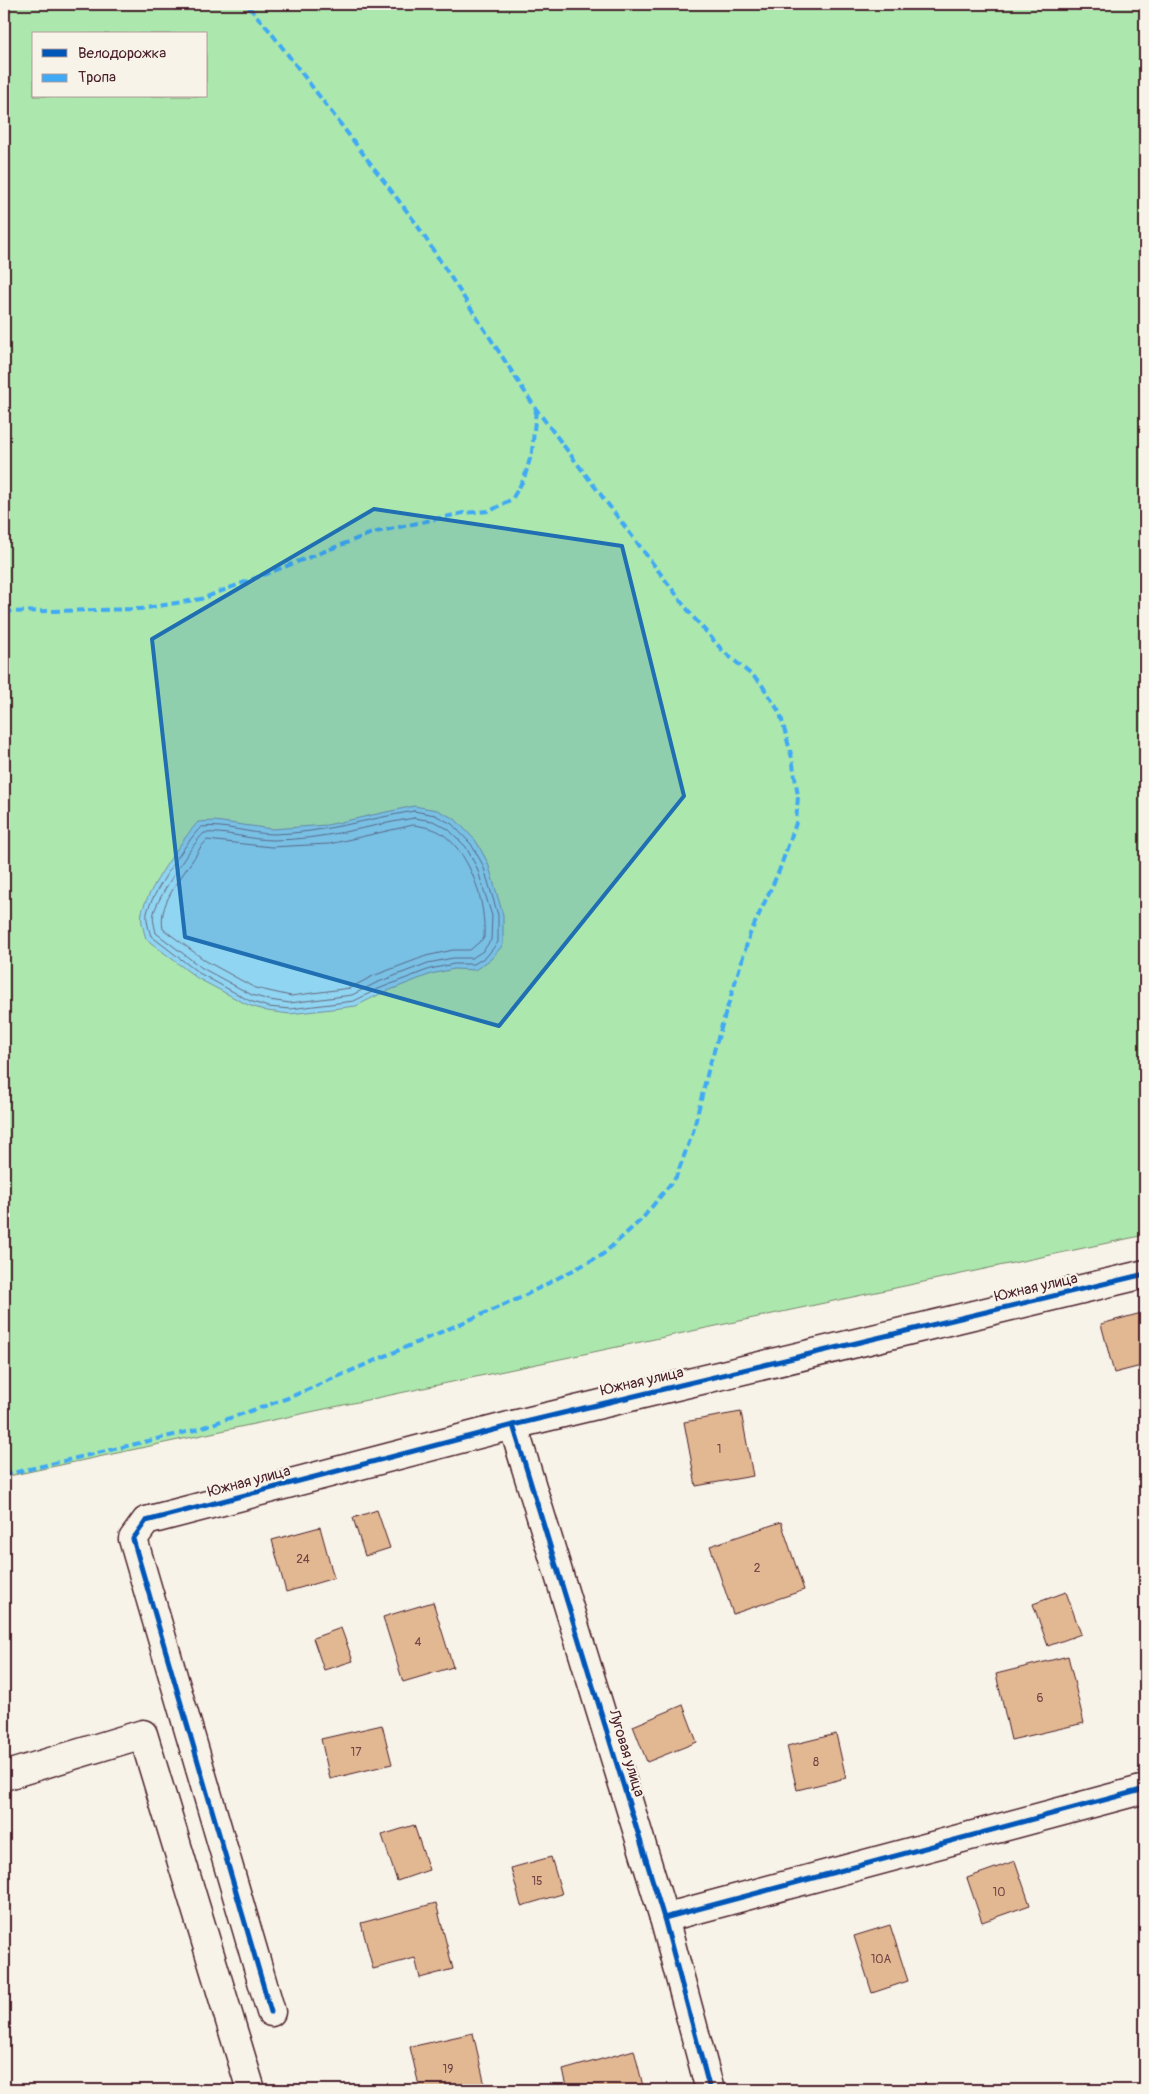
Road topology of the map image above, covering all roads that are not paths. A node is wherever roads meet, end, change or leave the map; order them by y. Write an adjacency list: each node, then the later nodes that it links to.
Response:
1 (1145, 1274): 2 (street, Южная улица)
2 (513, 1425): 5 (street, Луговая улица); 6 (street, Южная улица)
3 (4, 1776): 7 (street)
4 (1145, 1788): 5 (street)
5 (664, 1918): 8 (street, Луговая улица)
6 (271, 2012)
7 (251, 2090)
8 (710, 2090)

